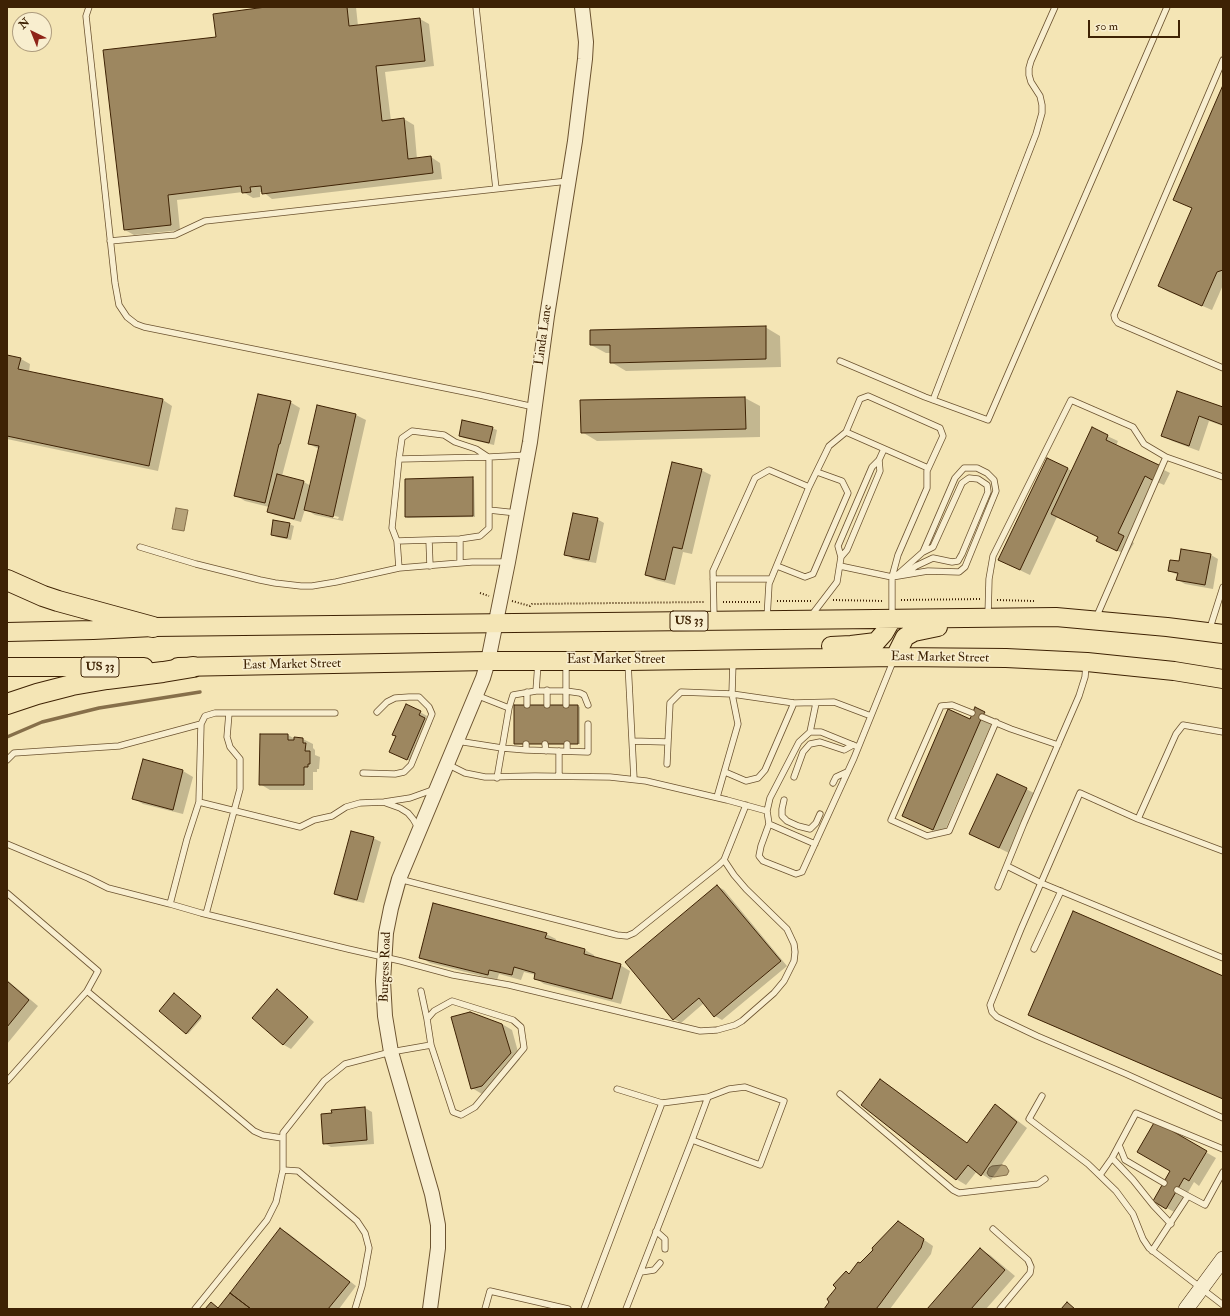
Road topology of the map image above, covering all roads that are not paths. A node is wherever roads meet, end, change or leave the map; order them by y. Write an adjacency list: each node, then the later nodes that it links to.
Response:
1 (89, 7): 9 (lane)
2 (476, 7): 8 (lane)
3 (582, 7): 7 (street, Linda Lane)
4 (1055, 7): 12 (lane)
5 (1167, 7): 12 (lane)
6 (1223, 60): 11 (lane)
7 (568, 181): 8 (lane); 13 (street, Linda Lane)
8 (496, 189): 9 (lane)
9 (110, 241): 13 (lane)
10 (840, 361): 12 (lane)
11 (1223, 368)
12 (933, 400)
13 (534, 407): 16 (street, Linda Lane)
14 (846, 432): 15 (lane); 21 (lane); 22 (lane)
15 (884, 449): 20 (lane); 21 (lane)
16 (527, 455): 17 (lane); 26 (street, Linda Lane)
17 (489, 457): 19 (lane); 19 (lane); 25 (lane)
18 (1166, 457): 23 (lane); 45 (lane); 48 (lane)
19 (399, 459): 29 (lane)
20 (880, 460): 32 (lane); 32 (lane)
21 (928, 468): 40 (lane)
22 (817, 472): 24 (lane); 36 (lane)
23 (1223, 477)
24 (810, 487): 36 (lane); 41 (lane)
25 (489, 510): 26 (lane); 27 (lane)
26 (517, 513): 33 (street, Linda Lane)
27 (460, 539): 28 (lane); 34 (lane)
28 (429, 540): 29 (lane); 35 (lane)
29 (397, 541): 38 (lane)
30 (140, 547): 38 (lane)
31 (922, 552): 39 (lane); 39 (lane); 40 (lane)
32 (841, 557): 37 (lane)
33 (508, 562): 34 (lane); 51 (street, Linda Lane)
34 (460, 563): 35 (lane)
35 (430, 566): 38 (lane)
36 (777, 566): 42 (lane)
37 (840, 566): 40 (lane); 47 (lane)
38 (399, 568)
39 (903, 576): 40 (lane)
40 (894, 577): 46 (lane)
41 (713, 579): 42 (lane); 49 (lane)
42 (771, 579): 50 (lane)
43 (7, 580): 52 (highway)
44 (1223, 587): 54 (lane)
45 (988, 618): 46 (highway, US 33); 48 (highway, US 33); 55 (highway)
46 (892, 619): 47 (highway, US 33); 56 (highway)
47 (807, 620): 50 (highway, US 33)
48 (1095, 620): 54 (highway, US 33)
49 (714, 621): 50 (highway, US 33); 51 (highway, US 33)
50 (766, 621)
51 (495, 624): 52 (highway, US 33); 58 (street, Linda Lane)
52 (153, 627): 53 (highway, US 33)
53 (7, 632)
54 (1216, 633)
55 (895, 657): 56 (highway, East Market Street / US 33); 62 (highway, East Market Street / US 33); 84 (lane)
56 (806, 658): 57 (highway, East Market Street / US 33)
57 (733, 659): 61 (highway, East Market Street / US 33); 70 (lane)
58 (488, 661): 59 (highway, East Market Street / US 33); 64 (highway, East Market Street / US 33); 71 (street, Burgess Road)
59 (538, 661): 60 (highway, East Market Street / US 33); 67 (lane)
60 (566, 661): 61 (highway, East Market Street / US 33); 68 (lane)
61 (628, 661): 92 (lane)
62 (1087, 662): 65 (highway, East Market Street / US 33); 97 (lane)
63 (7, 667): 64 (highway, East Market Street / US 33)
64 (193, 667): 74 (highway)
65 (1223, 679)
66 (547, 690): 67 (lane); 68 (lane); 76 (lane)
67 (536, 691): 69 (lane)
68 (566, 691): 77 (lane); 78 (lane)
69 (527, 692): 75 (lane); 79 (lane)
70 (732, 694): 72 (lane); 93 (lane); 107 (lane)
71 (476, 695): 79 (lane); 91 (street, Burgess Road)
72 (794, 703): 73 (lane); 107 (lane)
73 (816, 703): 84 (lane); 89 (lane)
74 (7, 704)
75 (527, 705)
76 (547, 705)
77 (566, 705)
78 (588, 705)
79 (508, 708): 99 (lane)
80 (377, 712): 109 (lane)
81 (229, 713): 82 (lane); 87 (lane); 121 (lane)
82 (335, 713)
83 (972, 714): 86 (lane)
84 (872, 716): 98 (lane)
85 (982, 717): 86 (lane)
86 (996, 722): 97 (lane)
87 (201, 724): 104 (lane); 118 (lane)
88 (588, 724): 103 (lane)
89 (810, 732): 98 (lane); 122 (lane)
90 (1223, 732): 124 (lane)
91 (456, 741): 99 (lane); 105 (street, Burgess Road)
92 (632, 741): 93 (lane); 113 (lane)
93 (668, 742): 106 (lane)
94 (526, 744): 100 (lane)
95 (546, 744): 101 (lane)
96 (567, 744): 103 (lane)
97 (1058, 745): 131 (lane)
98 (856, 746): 108 (lane); 111 (lane)
99 (502, 748): 100 (lane); 112 (lane)
100 (526, 750): 101 (lane)
101 (546, 751): 102 (lane)
102 (559, 751): 103 (lane); 110 (lane)
103 (567, 752)
104 (7, 760)
105 (447, 764): 112 (lane); 115 (street, Burgess Road)
106 (667, 764)
107 (725, 772): 116 (lane)
108 (847, 772): 114 (lane); 128 (lane)
109 (363, 773)
110 (559, 776): 112 (lane); 113 (lane)
111 (794, 776)
112 (497, 778)
113 (634, 779): 116 (lane)
114 (834, 783)
115 (436, 789): 119 (lane); 126 (street, Burgess Road)
116 (717, 797): 120 (lane)
117 (784, 800): 123 (lane)
118 (199, 802): 121 (lane); 137 (lane)
119 (384, 802): 121 (lane); 126 (lane)
120 (746, 805): 122 (lane); 130 (lane)
121 (234, 811): 138 (lane)
122 (767, 811): 125 (lane)
123 (820, 814)
124 (1138, 819): 129 (lane); 133 (lane)
125 (769, 824): 128 (lane); 128 (lane)
126 (419, 830): 132 (street, Burgess Road)
127 (7, 844): 137 (lane)
128 (815, 844)
129 (1223, 851)
130 (724, 860): 132 (lane); 140 (lane)
131 (1007, 866): 133 (lane); 134 (lane)
132 (399, 879): 140 (street, Burgess Road)
133 (1041, 883): 135 (lane); 153 (lane)
134 (998, 887)
135 (1061, 891): 139 (lane); 141 (lane)
136 (7, 893): 142 (lane)
137 (170, 904): 138 (lane)
138 (206, 914): 140 (lane)
139 (1034, 949)
140 (384, 957): 146 (street, Burgess Road)
141 (1223, 958)
142 (86, 991): 147 (lane); 154 (lane)
143 (421, 991): 144 (lane)
144 (427, 1019): 145 (lane); 145 (lane)
145 (431, 1045): 146 (lane)
146 (391, 1052): 154 (lane); 178 (street, Burgess Road)
147 (7, 1081)
148 (617, 1089): 152 (lane)
149 (840, 1094): 162 (lane)
150 (1042, 1096): 161 (lane)
151 (708, 1097): 152 (lane); 155 (lane); 155 (lane)
152 (662, 1103): 181 (lane)
153 (1223, 1118)
154 (282, 1138): 159 (lane)
155 (692, 1140): 168 (lane)
156 (1119, 1145): 157 (lane); 158 (lane); 163 (lane)
157 (1223, 1149)
158 (1112, 1158): 161 (lane); 166 (lane)
159 (283, 1170): 176 (lane); 177 (lane)
160 (1223, 1172): 165 (lane)
161 (1100, 1174): 170 (lane)
162 (1045, 1179)
163 (1164, 1183)
164 (1177, 1190): 165 (lane)
165 (1188, 1196): 166 (lane)
166 (1171, 1224): 170 (lane)
167 (993, 1229): 183 (lane)
168 (656, 1231): 169 (lane); 173 (lane)
169 (665, 1249)
170 (1152, 1251): 174 (lane)
171 (1223, 1259): 174 (main road)
172 (660, 1263): 173 (lane)
173 (641, 1272): 182 (lane)
174 (1202, 1289): 175 (lane); 184 (main road)
175 (1223, 1305)
176 (195, 1309)
177 (355, 1309)
178 (430, 1309)
179 (485, 1309): 180 (lane)
180 (568, 1309)
181 (584, 1309)
182 (626, 1309)
183 (1000, 1309)
184 (1186, 1309)

